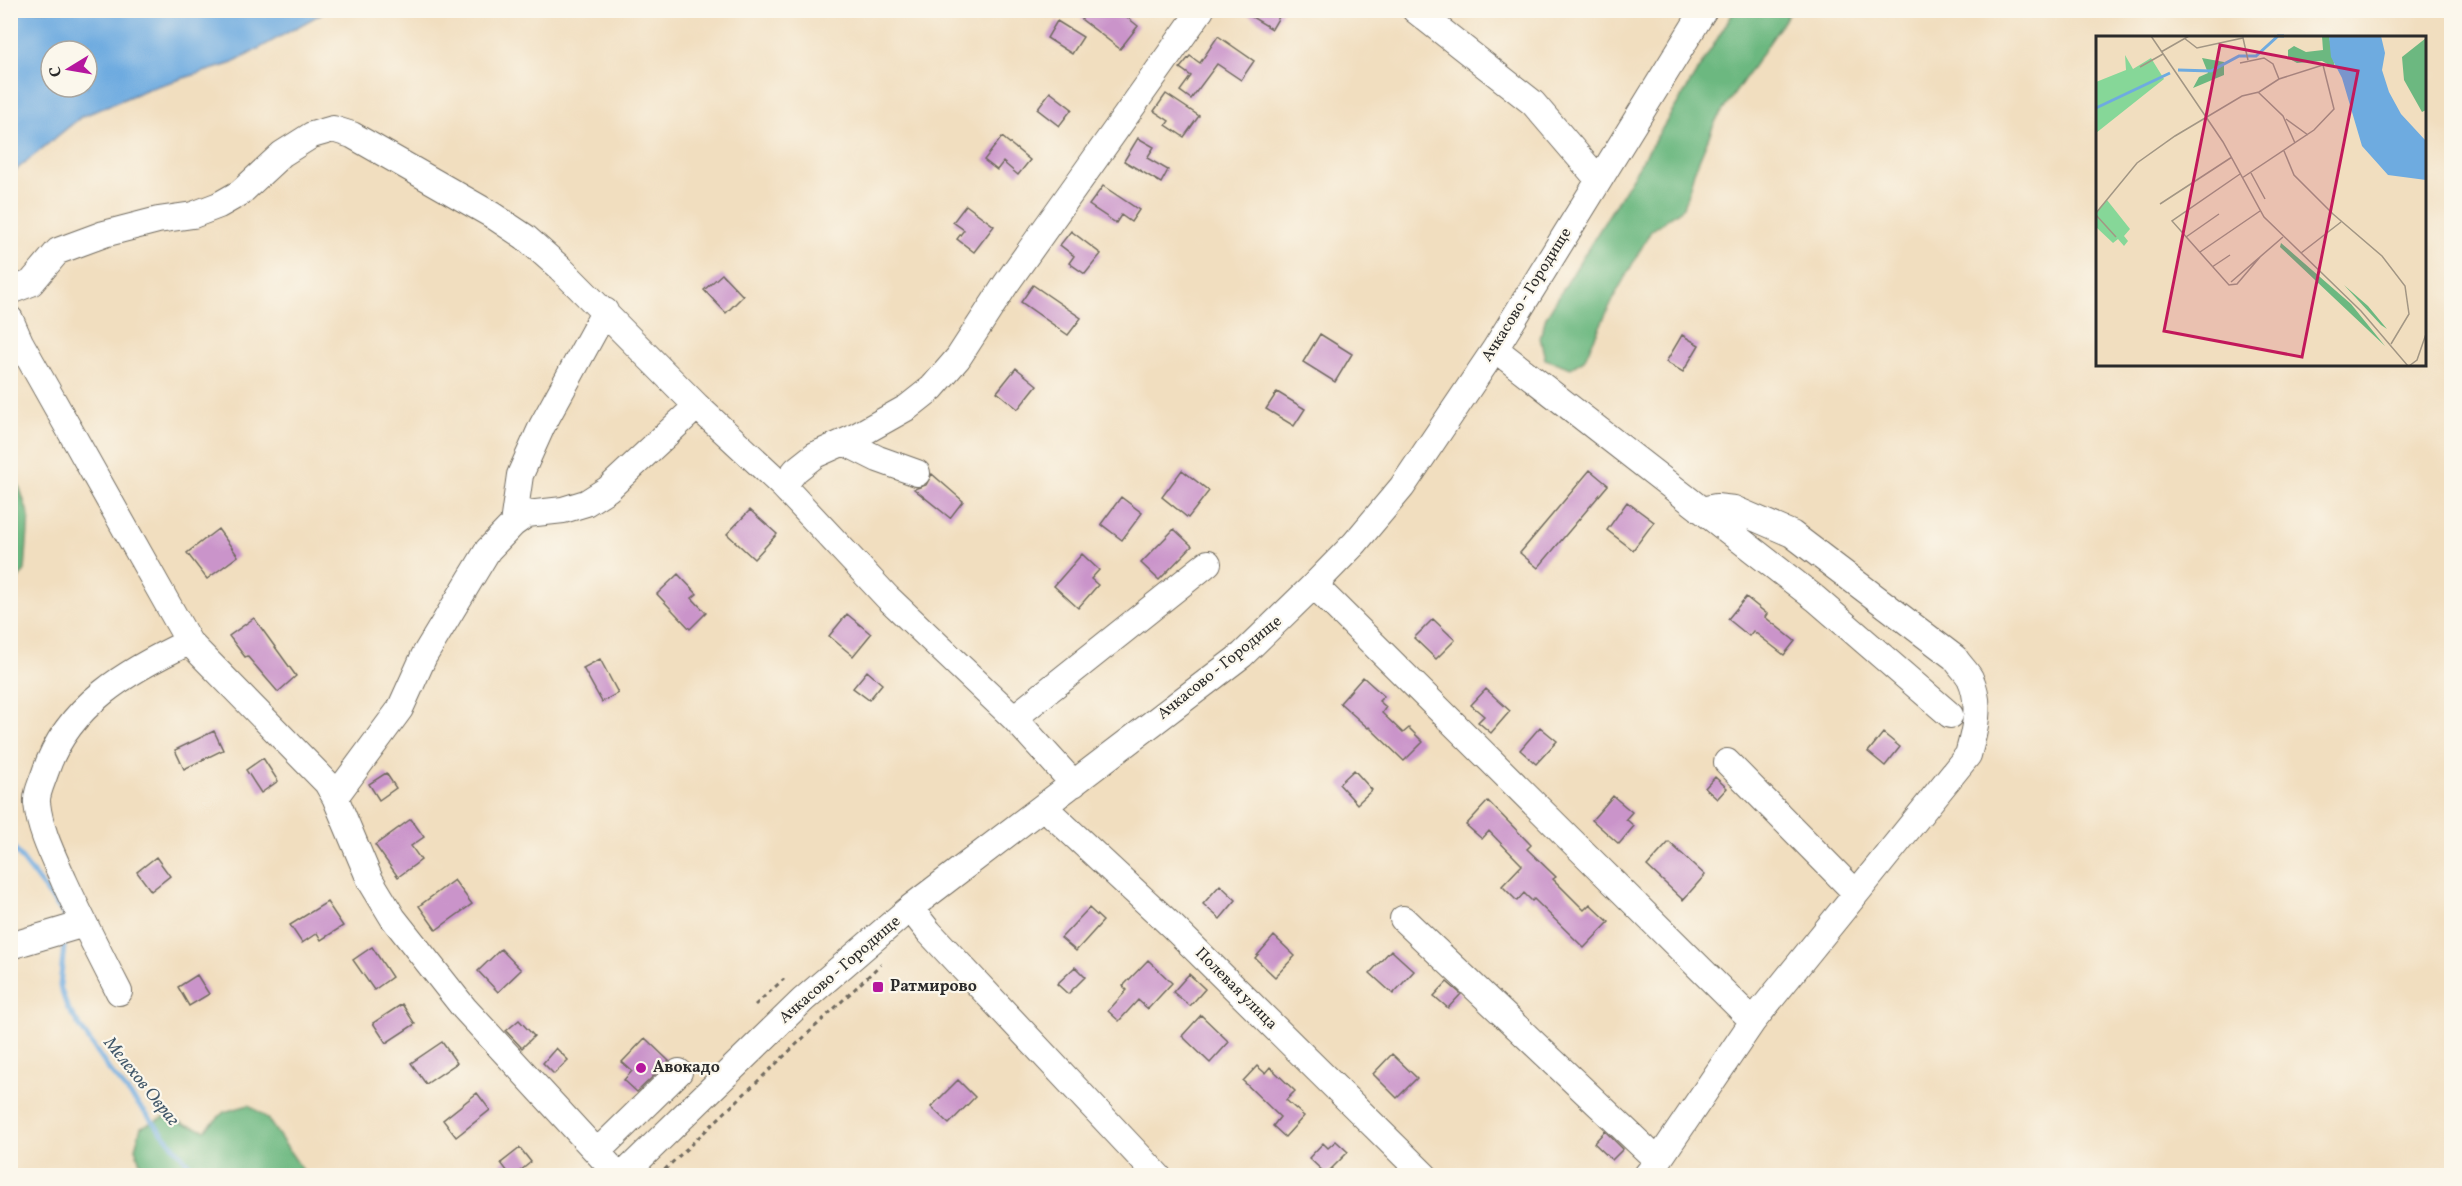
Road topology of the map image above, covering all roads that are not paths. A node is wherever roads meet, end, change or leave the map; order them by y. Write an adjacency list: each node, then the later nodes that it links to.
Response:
1 (1201, 10): 10 (street)
2 (1415, 10): 4 (street)
3 (1704, 10): 4 (street, Ачкасово - Городище)
4 (1598, 179): 8 (street, Ачкасово - Городище)
5 (10, 291): 6 (street)
6 (605, 312): 9 (street); 14 (street)
7 (10, 319): 17 (street)
8 (1495, 350): 13 (street); 16 (street, Ачкасово - Городище)
9 (697, 406): 12 (street); 14 (street)
10 (844, 442): 11 (street); 12 (street)
11 (917, 473)
12 (783, 486): 19 (street)
13 (1701, 510): 18 (street); 24 (street)
14 (513, 524): 22 (street)
15 (1208, 563): 19 (street)
16 (1314, 585): 21 (street, Ачкасово - Городище); 30 (street)
17 (189, 642): 22 (street); 27 (street)
18 (1950, 715)
19 (1014, 718): 21 (street)
20 (1727, 762): 24 (street)
21 (1074, 784): 23 (street, Ачкасово - Городище)
22 (335, 797): 32 (street)
23 (1044, 807): 25 (street, Ачкасово - Городище); 36 (street, Полевая улица)
24 (1856, 893): 30 (street)
25 (910, 908): 34 (street, Ачкасово - Городище); 35 (street)
26 (1403, 919): 33 (street)
27 (84, 924): 28 (street); 29 (street)
28 (10, 946)
29 (118, 992)
30 (1753, 1021): 33 (street)
31 (679, 1072): 32 (street)
32 (597, 1152): 34 (street)
33 (1652, 1168)
34 (620, 1176)
35 (1158, 1176)
36 (1425, 1176)

